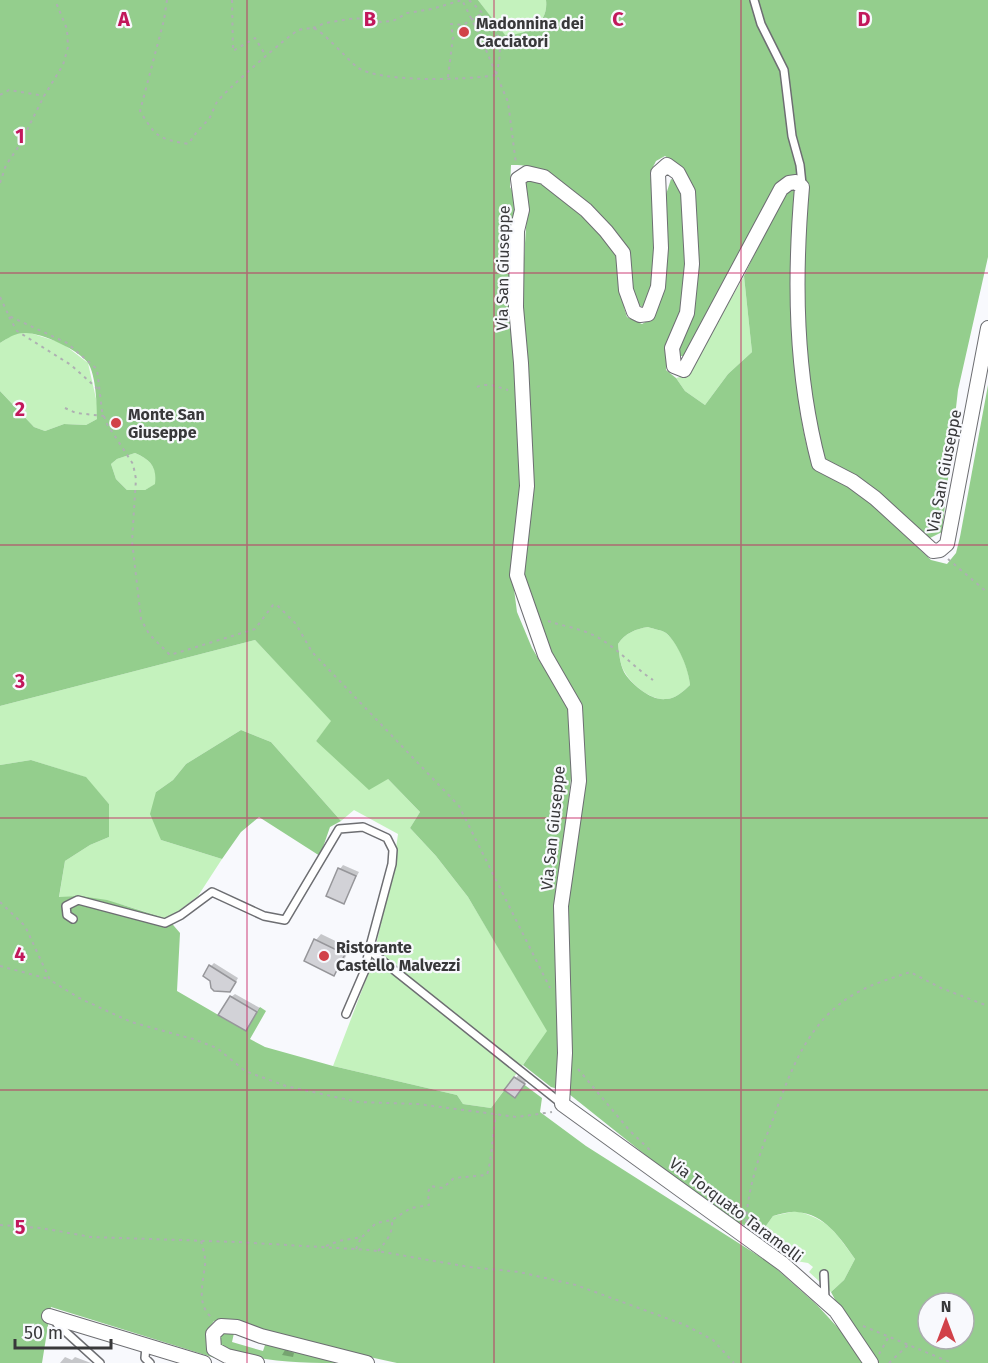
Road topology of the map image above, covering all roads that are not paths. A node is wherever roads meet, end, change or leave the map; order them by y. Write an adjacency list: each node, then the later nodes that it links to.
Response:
1 (754, 0): 2 (lane)
2 (802, 187): 3 (street, Via San Giuseppe); 9 (street, Via San Giuseppe)
3 (988, 328)
4 (306, 865): 5 (lane)
5 (314, 870): 6 (lane); 7 (lane)
6 (73, 919)
7 (369, 950): 8 (lane); 9 (lane)
8 (346, 1014)
9 (566, 1107): 11 (street, Via Torquato Taramelli)
10 (824, 1274): 11 (lane)
11 (825, 1300): 14 (street, Via Torquato Taramelli)
12 (49, 1316): 13 (street); 15 (lane)
13 (146, 1346): 16 (lane); 17 (street)
14 (873, 1360)
15 (100, 1363)
16 (150, 1363)
17 (204, 1363)
18 (257, 1363): 19 (street)
19 (367, 1363)

